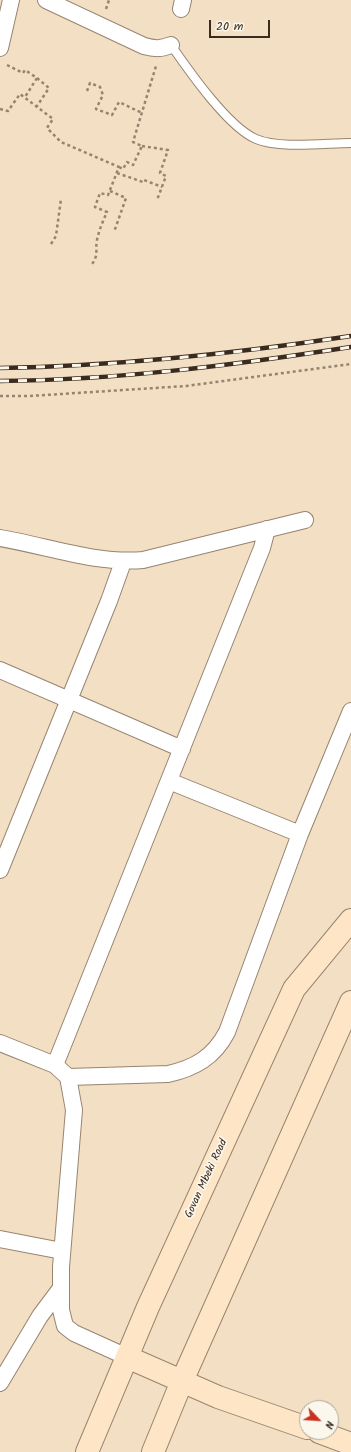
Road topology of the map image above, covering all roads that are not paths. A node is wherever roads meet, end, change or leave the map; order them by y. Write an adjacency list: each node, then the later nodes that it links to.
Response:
1 (11, 0): 4 (street)
2 (46, 0): 3 (street)
3 (166, 47): 5 (lane)
4 (0, 48)
5 (351, 143)
6 (305, 520): 7 (street)
7 (267, 529): 9 (street); 13 (street)
8 (0, 538): 9 (street)
9 (123, 562): 11 (street)
10 (0, 670): 11 (street)
11 (68, 699): 13 (street); 16 (street)
12 (351, 711): 15 (street)
13 (182, 749): 14 (street)
14 (169, 781): 15 (street); 20 (street)
15 (300, 834): 21 (street)
16 (0, 870)
17 (351, 920): 25 (main road, Govan Mbeki Road)
18 (351, 1002): 26 (main road)
19 (0, 1042): 20 (street)
20 (56, 1065): 21 (street)
21 (68, 1077): 23 (street)
22 (0, 1239): 23 (street)
23 (62, 1251): 24 (street)
24 (61, 1288): 25 (street); 27 (street)
25 (127, 1357): 26 (main road); 31 (main road, Govan Mbeki Road)
26 (182, 1381): 28 (main road); 32 (main road)
27 (0, 1383)
28 (299, 1425)
29 (339, 1440): 30 (main road)
30 (351, 1444)
31 (87, 1452)
32 (153, 1452)

